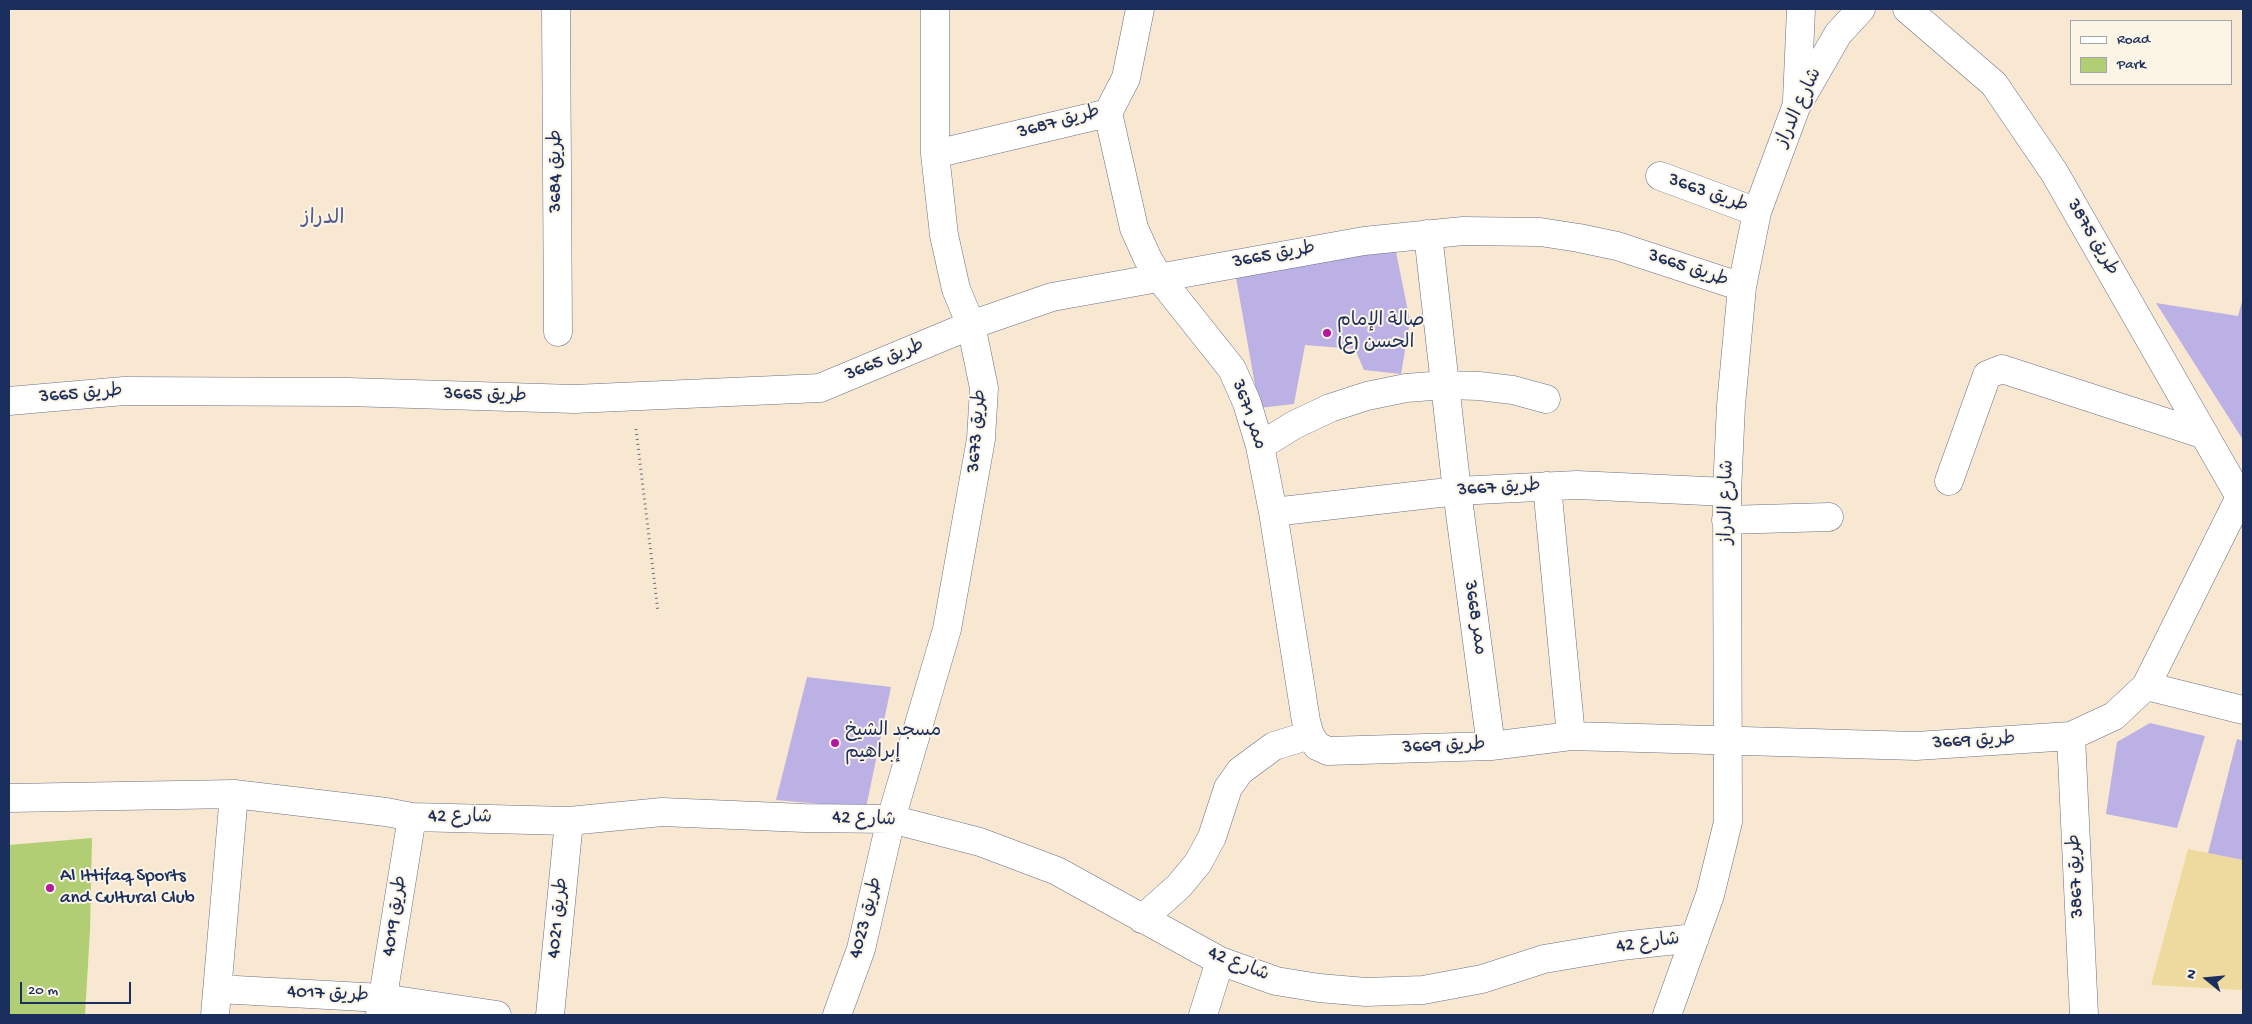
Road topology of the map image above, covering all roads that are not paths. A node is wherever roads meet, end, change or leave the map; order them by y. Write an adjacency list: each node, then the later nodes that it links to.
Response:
1 (556, 9): 16 (street, طريق 3684)
2 (935, 9): 9 (street, طريق 3673)
3 (1140, 9): 8 (street, طريق 3687)
4 (1801, 9): 7 (street)
5 (1860, 9): 7 (street, شارع الدراز)
6 (1907, 9): 20 (street, طريق 3875)
7 (1796, 107): 11 (street, شارع الدراز)
8 (1108, 113): 9 (street, طريق 3687); 13 (street, ممر 3671)
9 (935, 154): 15 (street, طريق 3673)
10 (1660, 176): 11 (street, طريق 3663)
11 (1756, 212): 14 (street, شارع الدراز)
12 (1428, 234): 13 (street, طريق 3665); 14 (street, طريق 3665); 17 (street, ممر 3668)
13 (1158, 276): 15 (street, طريق 3665); 21 (street, ممر 3671)
14 (1742, 287): 25 (street, شارع الدراز)
15 (971, 325): 19 (street, طريق 3665); 40 (street, طريق 3673)
16 (558, 332)
17 (1444, 385): 18 (street); 21 (street); 24 (street, ممر 3668)
18 (1546, 399)
19 (9, 401)
20 (2205, 436): 22 (street); 26 (street, طريق 3875)
21 (1260, 446): 27 (street, ممر 3671)
22 (1950, 480)
23 (1547, 486): 24 (street, طريق 3667); 25 (street, طريق 3667); 32 (street)
24 (1457, 491): 27 (street, طريق 3667); 36 (street, ممر 3668)
25 (1726, 492): 29 (street, شارع الدراز)
26 (2242, 497): 30 (street, طريق 3669)
27 (1273, 512): 34 (street, ممر 3671)
28 (1829, 517): 29 (street)
29 (1726, 520): 35 (street, شارع الدراز)
30 (2146, 686): 31 (street); 33 (street, طريق 3669)
31 (2243, 710)
32 (1571, 736): 35 (street, طريق 3669); 36 (street, طريق 3669)
33 (2071, 736): 35 (street, طريق 3669); 53 (street, طريق 3867)
34 (1314, 740): 36 (street, طريق 3669); 42 (street)
35 (1728, 740): 43 (street, شارع الدراز)
36 (1491, 746)
37 (234, 794): 38 (street, شارع 42); 39 (street, شارع 42); 45 (street)
38 (16, 797)
39 (412, 817): 41 (street, شارع 42); 46 (street, طريق 4019)
40 (891, 819): 41 (street, شارع 42); 42 (street, شارع 42); 50 (street, طريق 4023)
41 (569, 821): 49 (street, طريق 4021)
42 (1142, 919): 44 (street, شارع 42)
43 (1695, 938): 44 (street, شارع 42); 52 (street, شارع الدراز)
44 (1220, 961): 51 (street)
45 (218, 988): 46 (street, طريق 4017); 47 (street)
46 (381, 1007): 48 (street, طريق 4017)
47 (215, 1015)
48 (497, 1015)
49 (550, 1015)
50 (837, 1015)
51 (1203, 1015)
52 (1667, 1015)
53 (2084, 1015)

